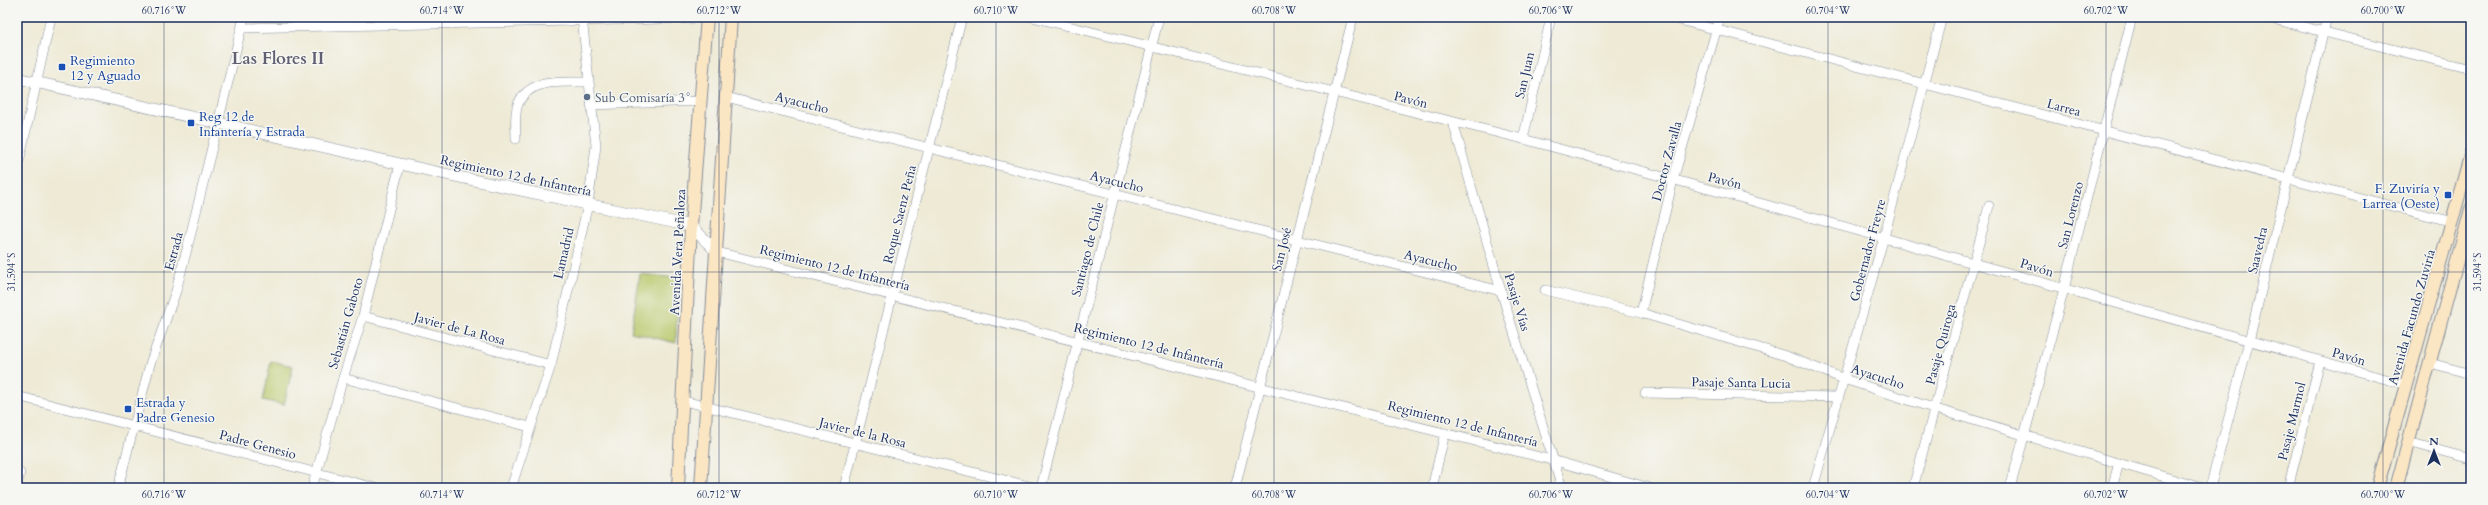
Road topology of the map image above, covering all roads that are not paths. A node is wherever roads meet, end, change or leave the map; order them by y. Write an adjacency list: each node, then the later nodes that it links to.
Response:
1 (51, 17): 23 (street)
2 (244, 17): 17 (street, Estrada)
3 (707, 17): 16 (street); 28 (main road, Avenida Vera Peñaloza)
4 (731, 17): 27 (main road)
5 (962, 17): 35 (street, Roque Saenz Peña)
6 (1032, 17): 20 (street, Pavón)
7 (1159, 17): 20 (street, Santiago de Chile)
8 (1354, 17): 26 (street, San José)
9 (1551, 17): 34 (street, San Juan)
10 (1668, 17): 18 (street, Larrea)
11 (1720, 17): 18 (street, Doctor Zavalla)
12 (1942, 17): 25 (street, Gobernador Freyre)
13 (2132, 17): 32 (street, San Lorenzo)
14 (2265, 17): 19 (street)
15 (2327, 17): 19 (street, Saavedra)
16 (582, 19): 17 (street); 24 (street, Lamadrid)
17 (242, 28): 30 (street, Estrada)
18 (1717, 29): 25 (street, Larrea); 40 (street, Doctor Zavalla)
19 (2323, 32): 21 (street); 39 (street, Saavedra)
20 (1152, 47): 26 (street, Pavón); 41 (street, Santiago de Chile)
21 (2471, 69)
22 (17, 78): 23 (street, Regimiento 12 de Infantería)
23 (36, 82): 30 (street, Regimiento 12 de Infantería); 38 (street)
24 (588, 82): 29 (street, Lamadrid); 33 (street)
25 (1925, 83): 32 (street, Larrea); 47 (street, Gobernador Freyre)
26 (1335, 93): 31 (street, Pavón); 48 (street, San José)
27 (726, 97): 35 (street, Ayacucho); 49 (main road)
28 (700, 101): 29 (street); 46 (main road, Avenida Vera Peñaloza)
29 (591, 105): 42 (street, Lamadrid)
30 (219, 122): 37 (street, Regimiento 12 de Infantería); 74 (street, Estrada)
31 (1453, 122): 34 (street, Pavón); 54 (street, Pasaje Vías)
32 (2104, 132): 39 (street, Larrea); 52 (street, San Lorenzo)
33 (516, 139)
34 (1523, 140): 40 (street, Pavón)
35 (929, 147): 41 (street, Ayacucho); 55 (street, Roque Saenz Peña)
36 (2471, 153): 45 (main road, Avenida Facundo Zuviría)
37 (400, 164): 42 (street, Regimiento 12 de Infantería); 57 (street, Sebastián Gaboto)
38 (17, 171)
39 (2287, 179): 45 (street, Larrea); 58 (street, Saavedra)
40 (1673, 180): 47 (street, Pavón); 56 (street, Doctor Zavalla)
41 (1115, 194): 48 (street, Ayacucho); 59 (street, Santiago de Chile)
42 (588, 204): 46 (street, Regimiento 12 de Infantería); 62 (street, Lamadrid)
43 (1989, 206): 51 (street, Pasaje Quiroga)
44 (2471, 209): 50 (main road)
45 (2452, 222): 66 (main road, Avenida Facundo Zuviría)
46 (691, 226): 49 (street); 71 (main road, Avenida Vera Peñaloza)
47 (1884, 237): 51 (street, Pavón); 65 (street, Gobernador Freyre)
48 (1297, 239): 54 (street, Ayacucho); 67 (street, San José)
49 (717, 252): 55 (street, Regimiento 12 de Infantería); 72 (main road)
50 (2465, 254): 61 (main road)
51 (1975, 262): 52 (street, Pavón); 73 (street, Pasaje Quiroga)
52 (2064, 289): 58 (street, Pavón); 77 (street, San Lorenzo)
53 (1545, 290): 56 (street, Ayacucho)
54 (1501, 291): 81 (street, Pasaje Vías)
55 (892, 296): 59 (street, Regimiento 12 de Infantería); 79 (street, Roque Saenz Peña)
56 (1642, 313): 65 (street, Ayacucho)
57 (363, 316): 62 (street, Javier de La Rosa); 64 (street, Sebastián Gaboto)
58 (2249, 341): 60 (street, Pavón); 105 (street, Saavedra)
59 (1077, 342): 67 (street, Regimiento 12 de Infantería); 95 (street, Santiago de Chile)
60 (2320, 361): 66 (street, Pavón); 106 (street, Pasaje Marmol)
61 (2430, 363): 63 (street); 78 (main road)
62 (550, 365): 75 (street, Lamadrid)
63 (2471, 374)
64 (343, 378): 75 (street); 84 (street, Sebastián Gaboto)
65 (1844, 379): 70 (street, Gobernador Freyre); 73 (street, Ayacucho)
66 (2407, 385): 107 (main road, Avenida Facundo Zuviría)
67 (1260, 388): 76 (street, Regimiento 12 de Infantería); 96 (street, San José)
68 (1645, 393): 70 (street, Pasaje Santa Lucia)
69 (17, 396): 74 (street, Padre Genesio)
70 (1837, 397): 100 (street, Gobernador Freyre)
71 (684, 401): 72 (street, Javier de la Rosa); 91 (main road, Avenida Vera Peñaloza)
72 (707, 407): 79 (street, Javier de la Rosa); 92 (main road)
73 (1936, 409): 77 (street, Ayacucho); 101 (street, Pasaje Quiroga)
74 (134, 425): 84 (street, Padre Genesio); 87 (street, Estrada)
75 (530, 427): 90 (street, Lamadrid)
76 (1445, 433): 81 (street, Regimiento 12 de Infantería); 97 (street)
77 (2025, 434): 82 (street, Ayacucho); 102 (street, San Lorenzo)
78 (2408, 442): 80 (street); 108 (main road)
79 (854, 443): 93 (street, Roque Saenz Peña); 94 (street, Javier de la Rosa)
80 (2471, 459)
81 (1552, 460): 85 (street, Regimiento 12 de Infantería); 98 (street, Pasaje Vías)
82 (2119, 463): 103 (street); 104 (street, Ayacucho)
83 (20, 473): 86 (street)
84 (316, 473): 88 (street, Sebastián Gaboto); 89 (street, Padre Genesio)
85 (1623, 484): 99 (street, Regimiento 12 de Infantería)
86 (17, 485)
87 (118, 488)
88 (312, 488)
89 (376, 488)
90 (511, 488)
91 (678, 488)
92 (701, 488)
93 (844, 488)
94 (1037, 488)
95 (1042, 488)
96 (1235, 488)
97 (1432, 488)
98 (1562, 488)
99 (1650, 488)
100 (1813, 488)
101 (1913, 488)
102 (2010, 488)
103 (2112, 488)
104 (2202, 488)
105 (2210, 488)
106 (2288, 488)
107 (2377, 488)
108 (2396, 488)

